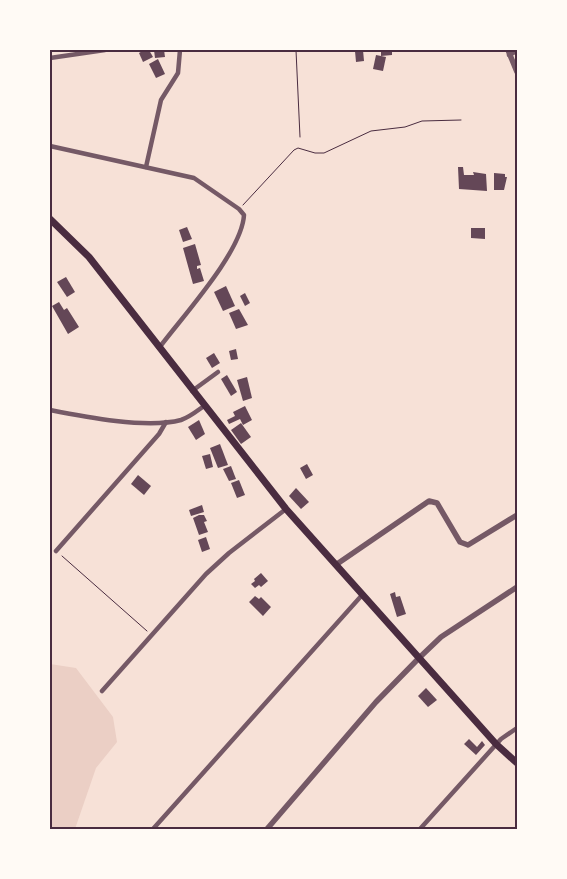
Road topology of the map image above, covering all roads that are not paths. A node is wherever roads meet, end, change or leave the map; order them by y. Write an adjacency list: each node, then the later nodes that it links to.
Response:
1 (105, 50): 5 (street)
2 (180, 50): 8 (street)
3 (517, 51): 4 (street)
4 (509, 52): 6 (street)
5 (50, 58)
6 (517, 72)
7 (50, 146): 8 (street)
8 (146, 167): 10 (street)
9 (50, 219): 10 (main road)
10 (159, 348): 12 (main road)
11 (218, 372): 12 (street)
12 (192, 390): 13 (main road)
13 (204, 406): 15 (street); 16 (main road)
14 (50, 410): 15 (street)
15 (166, 422): 18 (street)
16 (286, 509): 19 (main road); 23 (street)
17 (517, 515): 19 (street)
18 (56, 550)
19 (337, 564): 21 (main road)
20 (517, 587): 22 (street)
21 (363, 594): 22 (main road); 27 (street)
22 (419, 658): 25 (main road); 28 (street)
23 (102, 691)
24 (517, 728): 25 (street)
25 (496, 744): 26 (main road); 29 (street)
26 (517, 763)
27 (153, 829)
28 (267, 829)
29 (420, 829)

